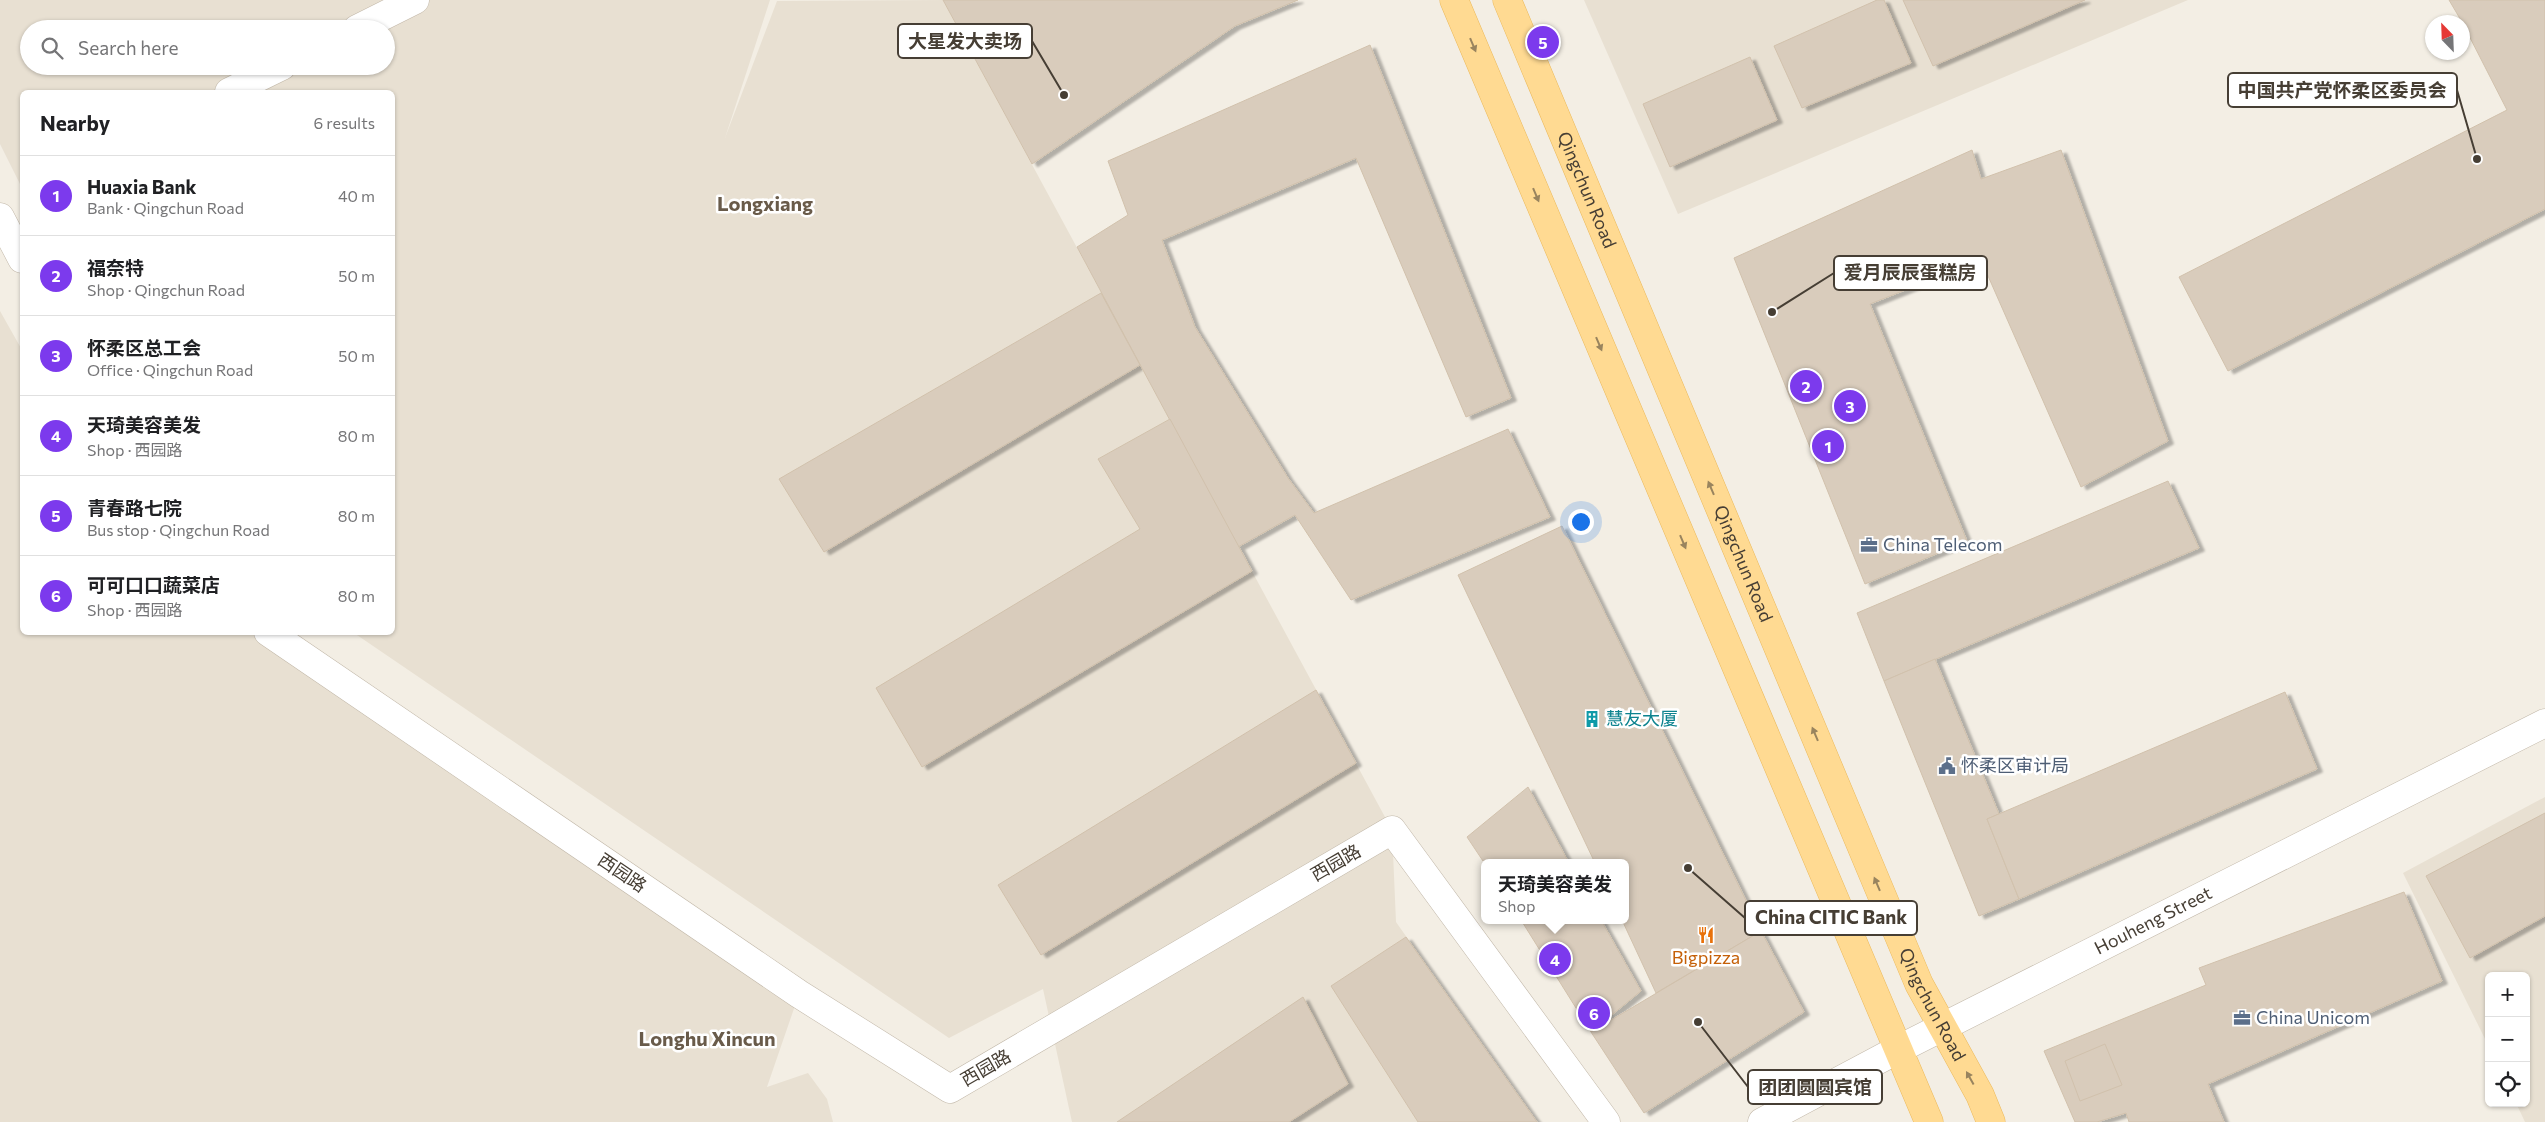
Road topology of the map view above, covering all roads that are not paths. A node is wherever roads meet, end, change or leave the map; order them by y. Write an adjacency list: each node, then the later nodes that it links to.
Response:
1 (415, 0): 4 (street)
2 (1454, 0): 12 (main road, one-way to 12)
3 (1507, 0): 11 (main road, Qingchun Road, one-way to 3)
4 (375, 20)
5 (264, 75): 6 (street)
6 (233, 90)
7 (0, 217): 8 (street)
8 (20, 255)
9 (272, 635): 13 (street, 西园路)
10 (2545, 723): 11 (street, Houheng Street)
11 (1943, 1028): 12 (street, Houheng Street); 16 (main road, Qingchun Road, one-way to 11)
12 (1897, 1050): 14 (street, Houheng Street); 15 (main road)
13 (1606, 1122)
14 (1762, 1122)
15 (1929, 1122)
16 (1991, 1122)

